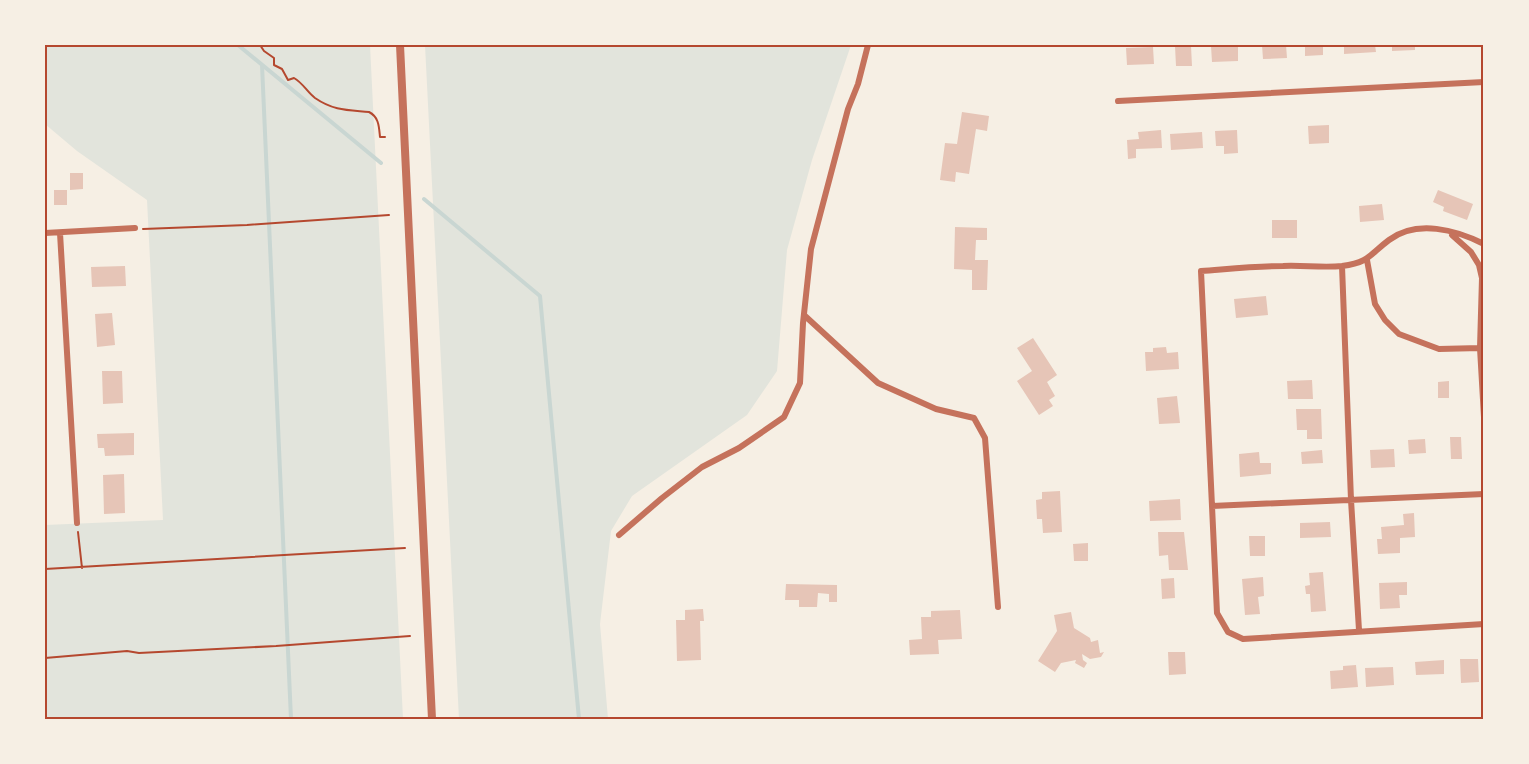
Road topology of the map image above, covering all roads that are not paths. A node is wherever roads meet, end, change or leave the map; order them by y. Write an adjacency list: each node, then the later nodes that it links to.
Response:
1 (400, 45): 24 (street)
2 (868, 45): 13 (street)
3 (1484, 82): 4 (street)
4 (1118, 101)
5 (135, 228): 8 (street)
6 (1449, 232): 9 (street); 10 (street); 12 (street)
7 (45, 233): 8 (street)
8 (60, 233): 19 (street)
9 (1484, 244)
10 (1367, 260): 11 (street); 14 (street)
11 (1342, 266): 17 (street); 18 (street)
12 (1483, 277): 14 (street)
13 (804, 315): 20 (street); 21 (street)
14 (1480, 348): 15 (street)
15 (1484, 417)
16 (1484, 494): 17 (street)
17 (1351, 500): 18 (street); 23 (street)
18 (1212, 506): 23 (street)
19 (77, 523)
20 (619, 535)
21 (998, 607)
22 (1484, 624): 23 (street)
23 (1359, 630)
24 (432, 719)

